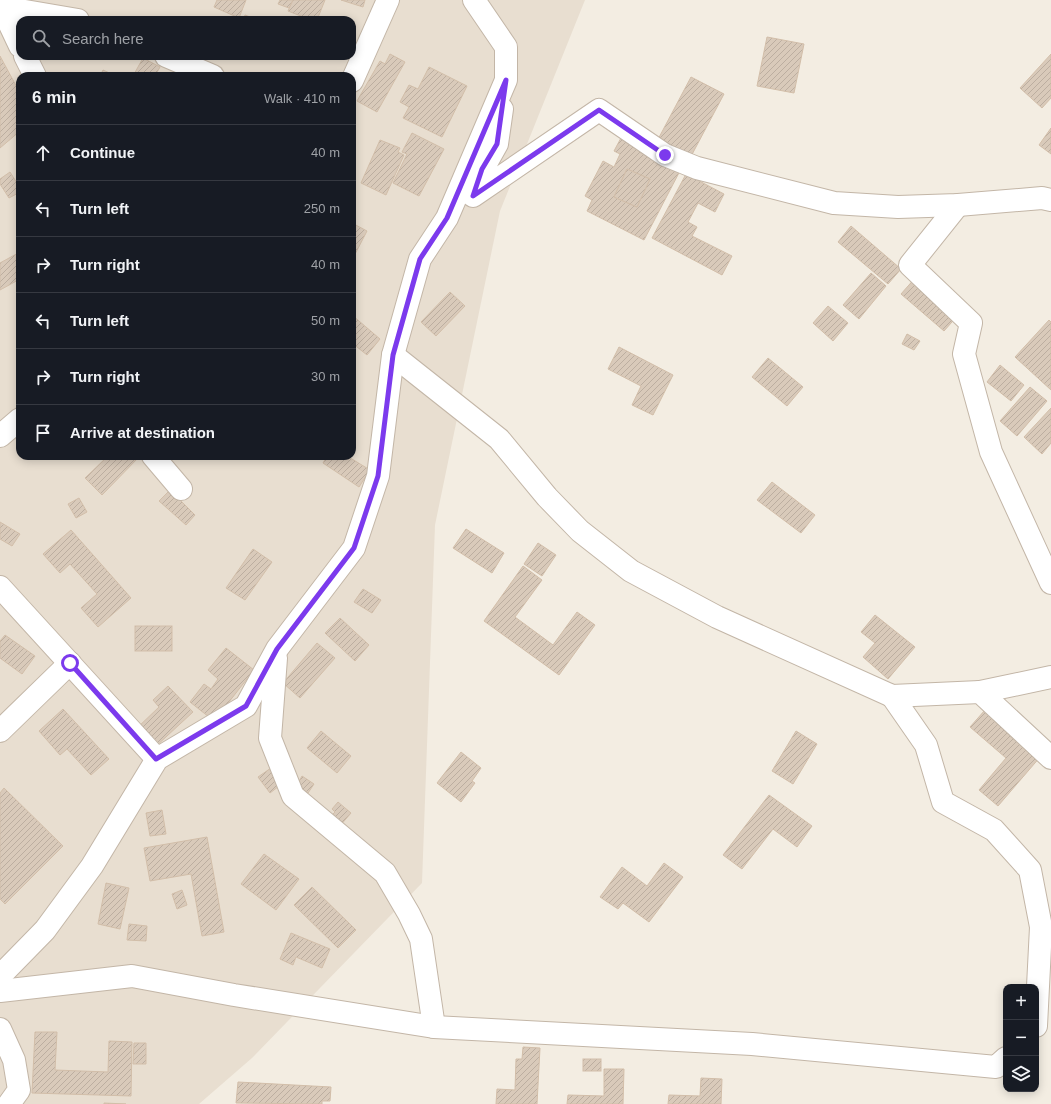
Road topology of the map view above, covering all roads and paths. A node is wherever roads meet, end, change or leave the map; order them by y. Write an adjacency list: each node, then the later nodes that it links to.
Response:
1 (388, 0): 10 (street)
2 (474, 0): 11 (street)
3 (1, 5): 4 (street); 5 (street)
4 (57, 16)
5 (16, 37)
6 (27, 60): 8 (street)
7 (175, 60): 9 (street)
8 (33, 72)
9 (204, 72)
10 (356, 72)
11 (506, 80): 13 (street); 14 (street)
12 (1048, 204): 13 (street)
13 (958, 205): 19 (street)
14 (393, 355): 21 (street); 25 (street)
15 (16, 422): 16 (street)
16 (0, 436)
17 (156, 460): 18 (street)
18 (181, 489)
19 (1051, 583)
20 (0, 587): 22 (street)
21 (277, 649): 28 (street); 32 (street)
22 (70, 663): 26 (street); 28 (street)
23 (1051, 677): 24 (street)
24 (980, 692): 25 (street); 27 (street)
25 (892, 696): 31 (street)
26 (0, 731)
27 (1051, 758)
28 (156, 759): 29 (street)
29 (0, 976)
30 (0, 991): 32 (street)
31 (1036, 1020)
32 (434, 1027): 36 (street)
33 (0, 1029): 37 (street)
34 (1039, 1032): 35 (street)
35 (1051, 1034)
36 (1003, 1061)
37 (9, 1104)

